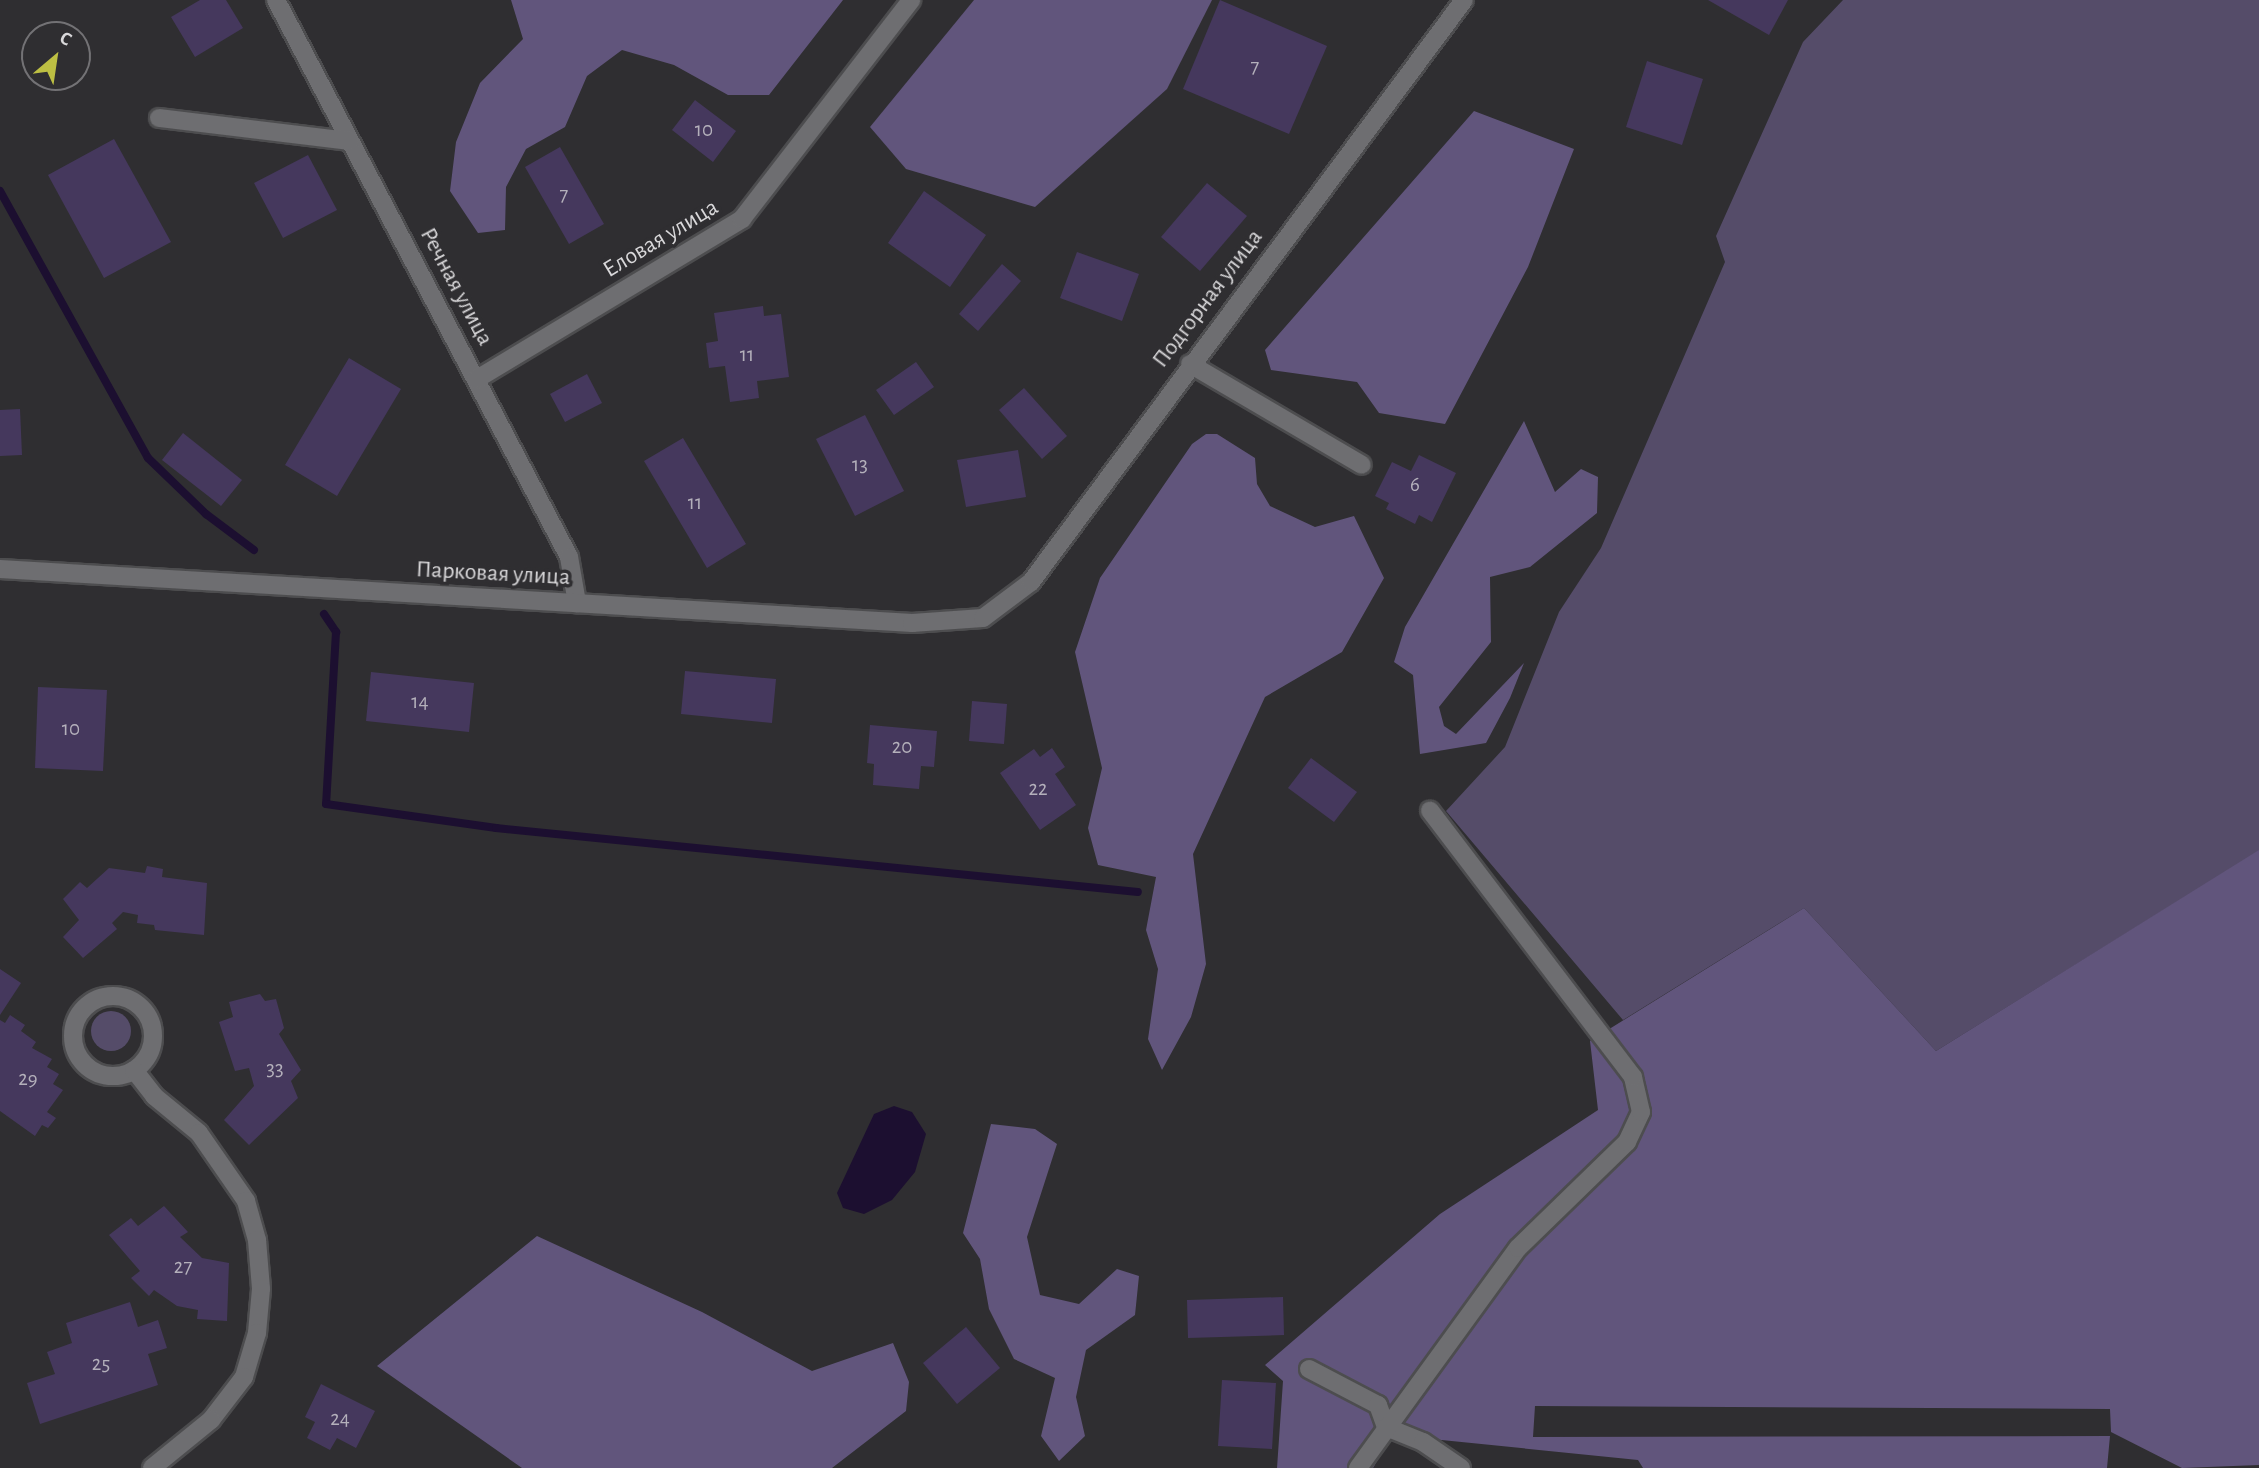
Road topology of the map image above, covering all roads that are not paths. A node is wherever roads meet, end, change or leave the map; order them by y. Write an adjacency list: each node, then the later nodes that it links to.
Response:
1 (276, 0): 5 (street, Речная улица)
2 (911, 0): 7 (street, Еловая улица)
3 (1464, 0): 6 (street, Подгорная улица)
4 (159, 118): 5 (street)
5 (350, 141): 7 (street, Речная улица)
6 (1190, 364): 8 (street); 11 (street, Подгорная улица)
7 (477, 379): 10 (street, Речная улица)
8 (1363, 465)
9 (0, 569): 10 (street, Парковая улица)
10 (577, 603): 11 (street, Парковая улица)
11 (984, 618)
12 (1430, 811): 15 (street)
13 (134, 1070): 13 (street); 16 (street)
14 (1309, 1369): 15 (street)
15 (1385, 1427): 17 (street); 18 (street)
16 (152, 1468)
17 (1358, 1468)
18 (1461, 1468)

